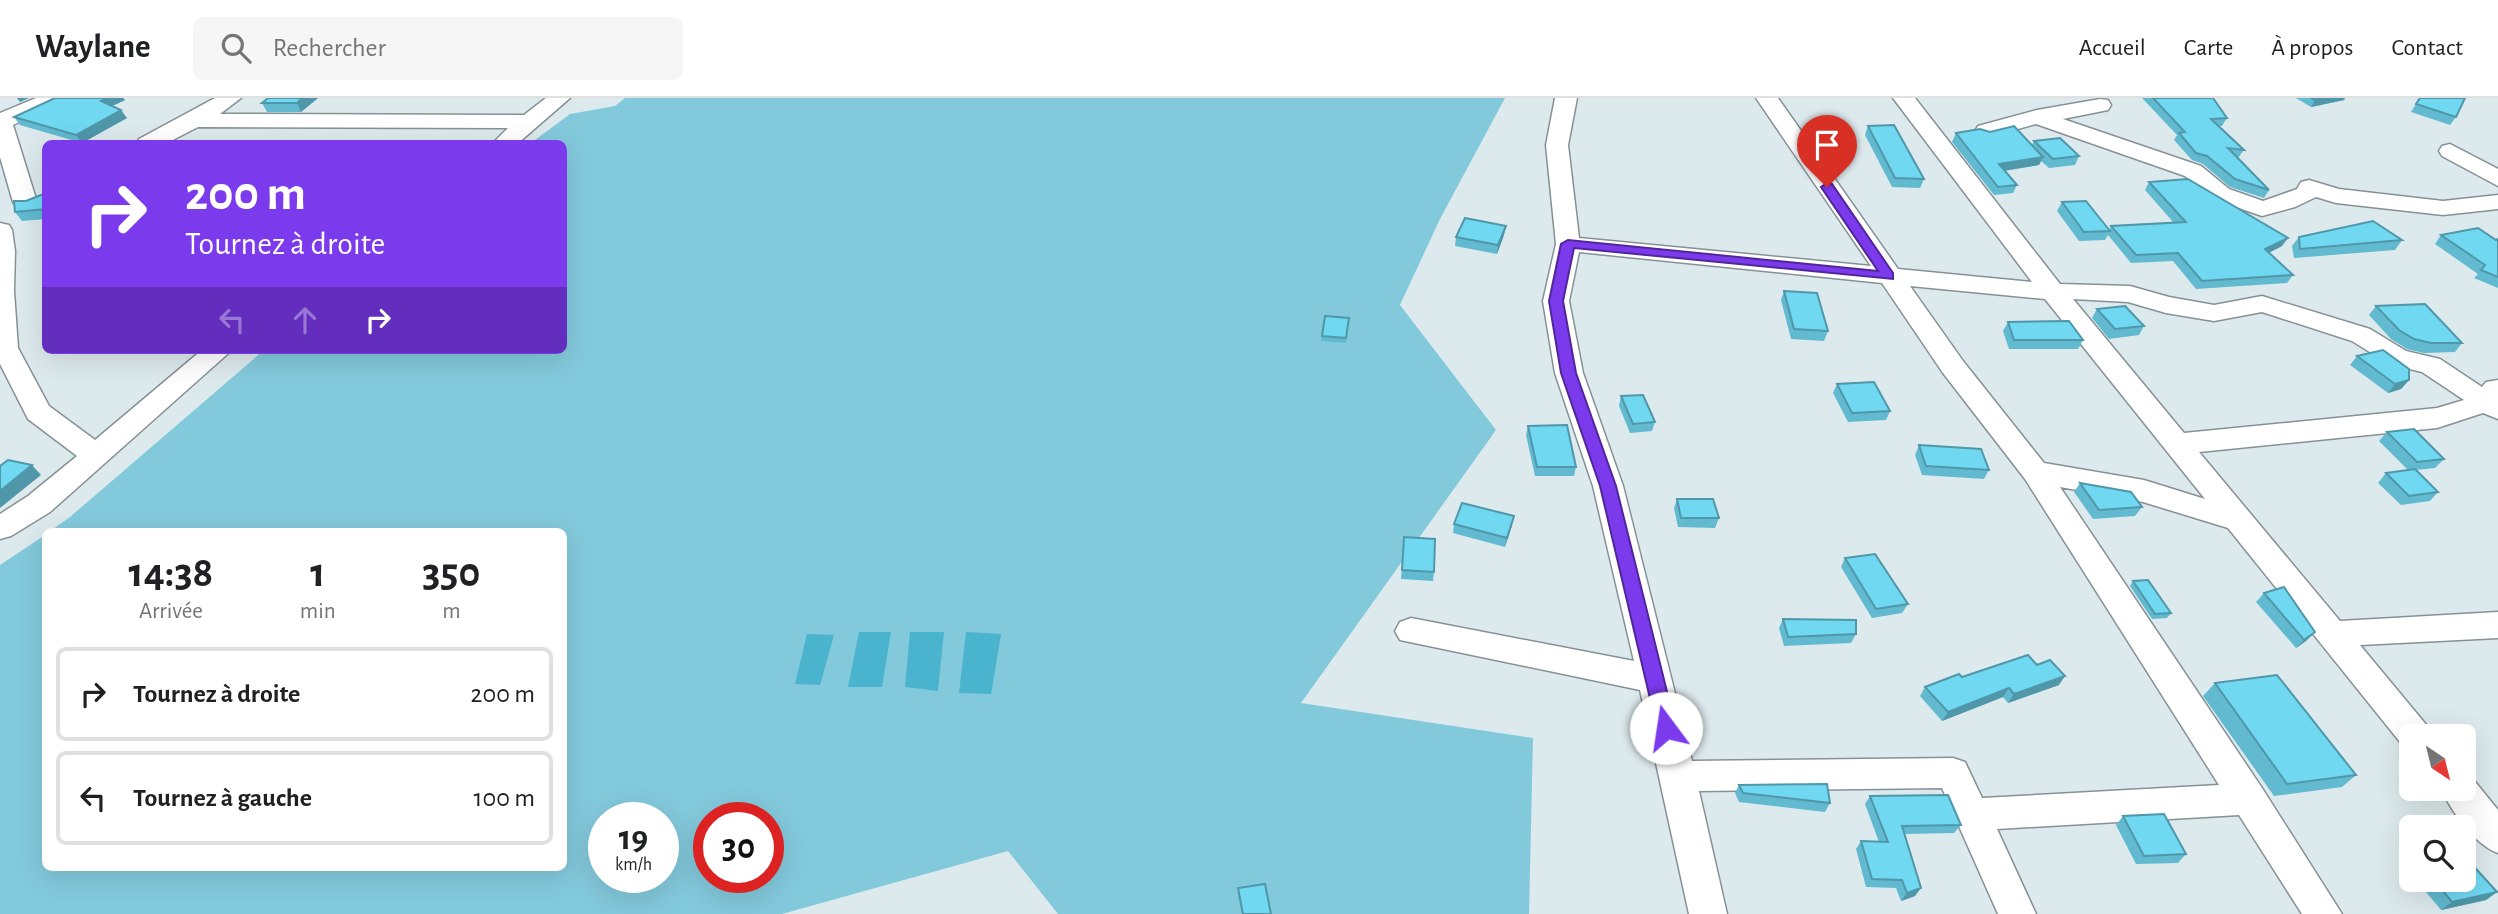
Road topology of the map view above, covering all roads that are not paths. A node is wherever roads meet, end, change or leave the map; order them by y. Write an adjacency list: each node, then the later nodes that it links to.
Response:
1 (53, 98): 12 (street)
2 (230, 98): 10 (street)
3 (412, 98): 11 (street)
4 (559, 98): 13 (street)
5 (1566, 98): 23 (street)
6 (1767, 98): 24 (street)
7 (1904, 98): 25 (street)
8 (2100, 105): 9 (street)
9 (2037, 117): 14 (street); 20 (street)
10 (194, 120): 11 (street); 15 (street)
11 (381, 121): 13 (street)
12 (1, 122): 19 (street)
13 (531, 122): 16 (street)
14 (1986, 131)
15 (155, 140)
16 (508, 140)
17 (2450, 151): 18 (street)
18 (2498, 179)
19 (35, 198): 21 (street)
20 (2498, 202)
21 (0, 215)
22 (0, 230): 29 (street)
23 (1568, 244): 24 (street); 36 (street)
24 (1888, 276): 25 (street); 30 (street)
25 (2053, 292): 27 (street); 28 (street)
26 (214, 354): 29 (street)
27 (2494, 399): 28 (street)
28 (2177, 444): 31 (street)
29 (94, 454): 32 (street)
30 (2035, 471): 31 (street); 39 (street)
31 (2239, 520): 35 (street)
32 (0, 528)
33 (2498, 625): 35 (street)
34 (1411, 631): 36 (street)
35 (2332, 634): 37 (street)
36 (1655, 679): 38 (street)
37 (2405, 724)
38 (1678, 776): 41 (street); 43 (street)
39 (2249, 799): 41 (street); 45 (street)
40 (2470, 802): 42 (street)
41 (1972, 815): 44 (street)
42 (2498, 837)
43 (1708, 914)
44 (2017, 914)
45 (2323, 914)

